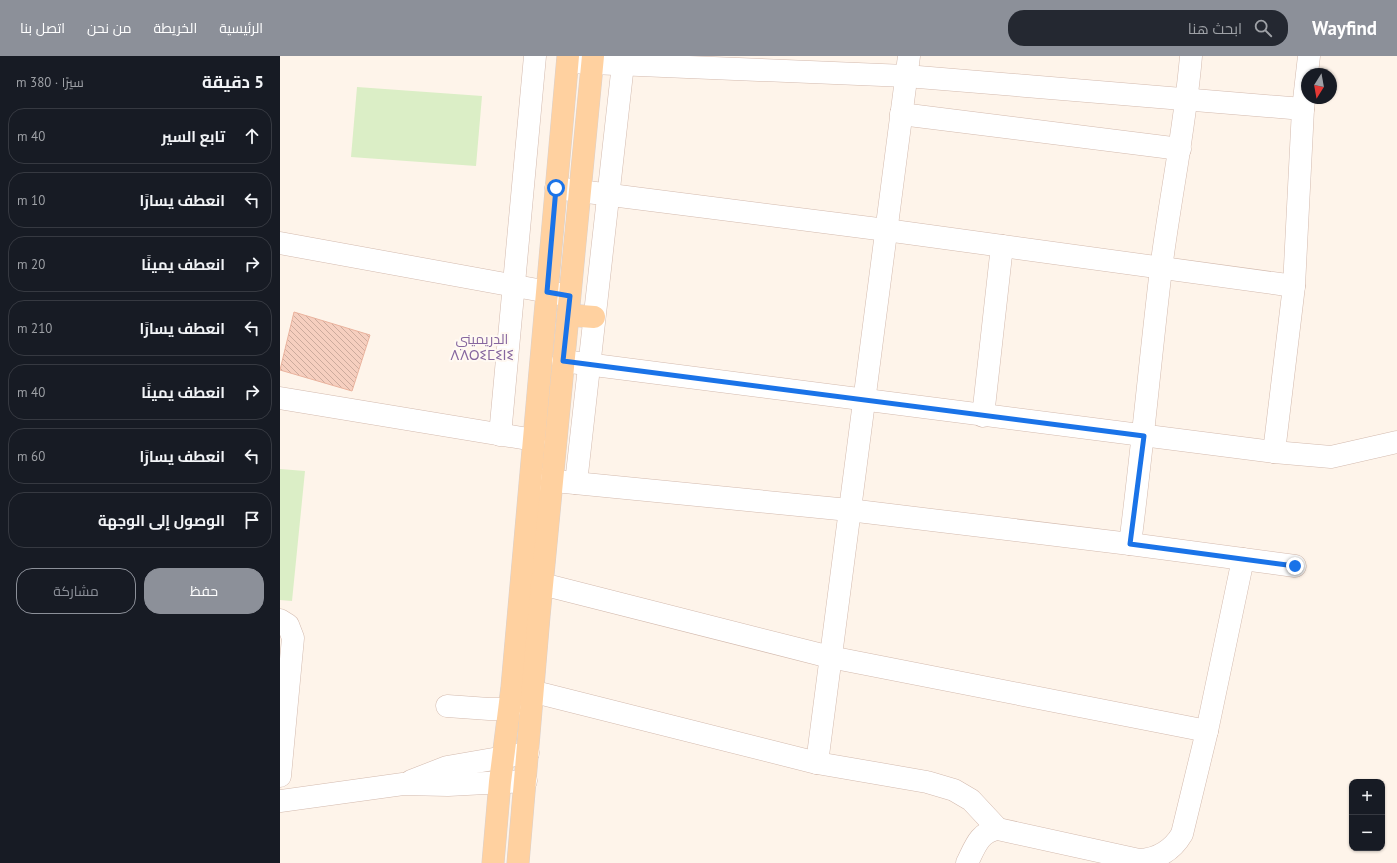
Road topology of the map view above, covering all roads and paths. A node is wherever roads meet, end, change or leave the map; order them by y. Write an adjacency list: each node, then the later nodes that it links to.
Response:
1 (535, 56): 19 (street)
2 (1191, 56): 8 (street)
3 (1309, 56): 9 (street)
4 (568, 59): 5 (street); 12 (main road)
5 (592, 59): 6 (street); 13 (main road)
6 (623, 64): 7 (street); 14 (street)
7 (908, 66): 8 (street); 10 (street)
8 (1187, 99): 9 (street); 11 (street)
9 (1303, 108): 20 (street)
10 (901, 114): 11 (street); 15 (street)
11 (1180, 150): 18 (street)
12 (556, 188): 13 (street); 21 (main road)
13 (580, 191): 14 (street); 22 (main road)
14 (608, 195): 15 (street); 23 (street)
15 (886, 230): 17 (street); 27 (street)
16 (280, 243): 19 (street)
17 (1002, 246): 18 (street); 28 (street)
18 (1162, 268): 20 (street); 30 (street)
19 (514, 286): 21 (street); 29 (street)
20 (1294, 286): 33 (street)
21 (547, 292): 22 (street); 31 (main road)
22 (569, 305): 23 (main road); 24 (main road)
23 (594, 317): 25 (street)
24 (563, 361): 25 (street); 35 (main road)
25 (589, 365): 27 (street); 36 (street)
26 (280, 398): 29 (street)
27 (864, 400): 28 (street); 37 (street)
28 (983, 416): 30 (street)
29 (500, 435): 31 (street)
30 (1144, 436): 33 (street); 38 (street)
31 (534, 440): 34 (main road)
32 (1397, 442): 33 (street)
33 (1274, 452)
34 (530, 479): 35 (street); 41 (main road)
35 (552, 481): 36 (street); 41 (main road)
36 (576, 483): 37 (street)
37 (850, 510): 38 (street); 43 (street)
38 (1130, 544): 39 (street)
39 (1243, 559): 40 (street); 47 (street)
40 (1295, 566)
41 (532, 582): 43 (street); 44 (main road)
42 (280, 620): 51 (street)
43 (830, 657): 47 (street); 50 (street)
44 (523, 689): 46 (main road); 48 (main road); 50 (street)
45 (447, 706): 46 (street)
46 (510, 709): 49 (main road)
47 (1207, 731): 56 (street)
48 (528, 753): 49 (street); 52 (main road)
49 (504, 757): 53 (main road); 54 (street)
50 (817, 763): 56 (street)
51 (280, 776)
52 (526, 781): 53 (street); 58 (main road)
53 (500, 782): 54 (street); 57 (main road)
54 (403, 784): 55 (street)
55 (280, 801)
56 (998, 829): 59 (street)
57 (493, 863)
58 (518, 863)
59 (967, 863)

